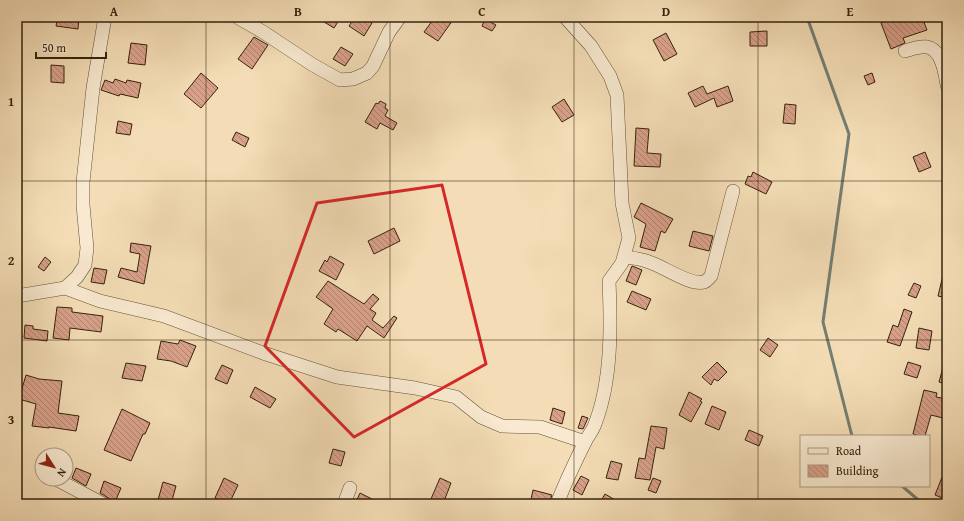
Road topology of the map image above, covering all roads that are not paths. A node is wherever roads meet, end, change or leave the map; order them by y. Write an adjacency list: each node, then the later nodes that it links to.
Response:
1 (105, 17): 9 (street)
2 (237, 17): 3 (street)
3 (400, 17)
4 (565, 17): 8 (street)
5 (905, 51): 6 (street)
6 (947, 85)
7 (733, 191): 8 (street)
8 (625, 257): 11 (street)
9 (65, 288): 10 (street); 11 (street)
10 (17, 296)
11 (585, 442): 16 (street)
12 (71, 487): 14 (street)
13 (350, 488): 15 (street)
14 (103, 504)
15 (344, 504)
16 (557, 504)

